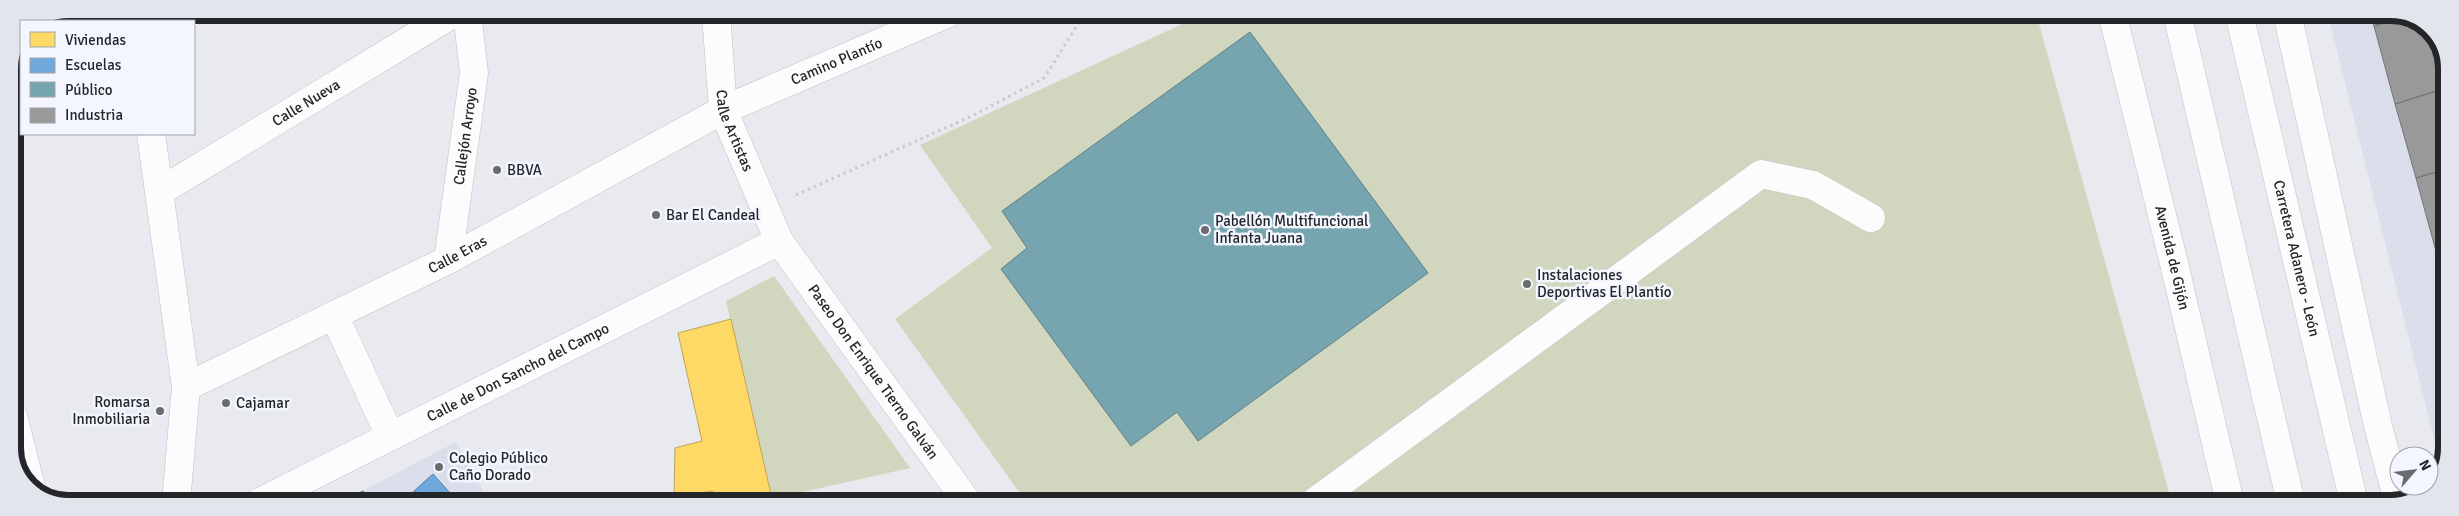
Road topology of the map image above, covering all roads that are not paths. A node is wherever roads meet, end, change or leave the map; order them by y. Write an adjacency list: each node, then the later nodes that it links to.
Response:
1 (441, 21): 11 (main road, Calle Nueva)
2 (468, 21): 14 (main road, Callejón Arroyo)
3 (717, 21): 9 (main road, Calle Artistas)
4 (930, 21): 9 (main road, Camino Plantío)
5 (2114, 21): 25 (main road, Avenida de Gijón)
6 (2179, 21): 26 (main road)
7 (2241, 21): 27 (main road, Carretera Adanero - León)
8 (2289, 21): 20 (main road)
9 (723, 110): 13 (main road, Calle Artistas); 14 (main road, Calle Eras)
10 (151, 135): 11 (main road)
11 (160, 192): 16 (main road)
12 (1871, 218): 24 (main road)
13 (779, 241): 17 (main road, Calle de Don Sancho del Campo); 23 (main road, Paseo Don Enrique Tierno Galván)
14 (448, 260): 15 (main road, Calle Eras)
15 (334, 315): 16 (main road, Calle Eras); 17 (main road)
16 (186, 387): 21 (main road)
17 (390, 436): 22 (main road, Calle de Don Sancho del Campo)
18 (21, 448): 19 (main road)
19 (26, 467)
20 (2396, 494)
21 (177, 495)
22 (272, 495)
23 (962, 495)
24 (1324, 495)
25 (2228, 495)
26 (2289, 495)
27 (2352, 495)

